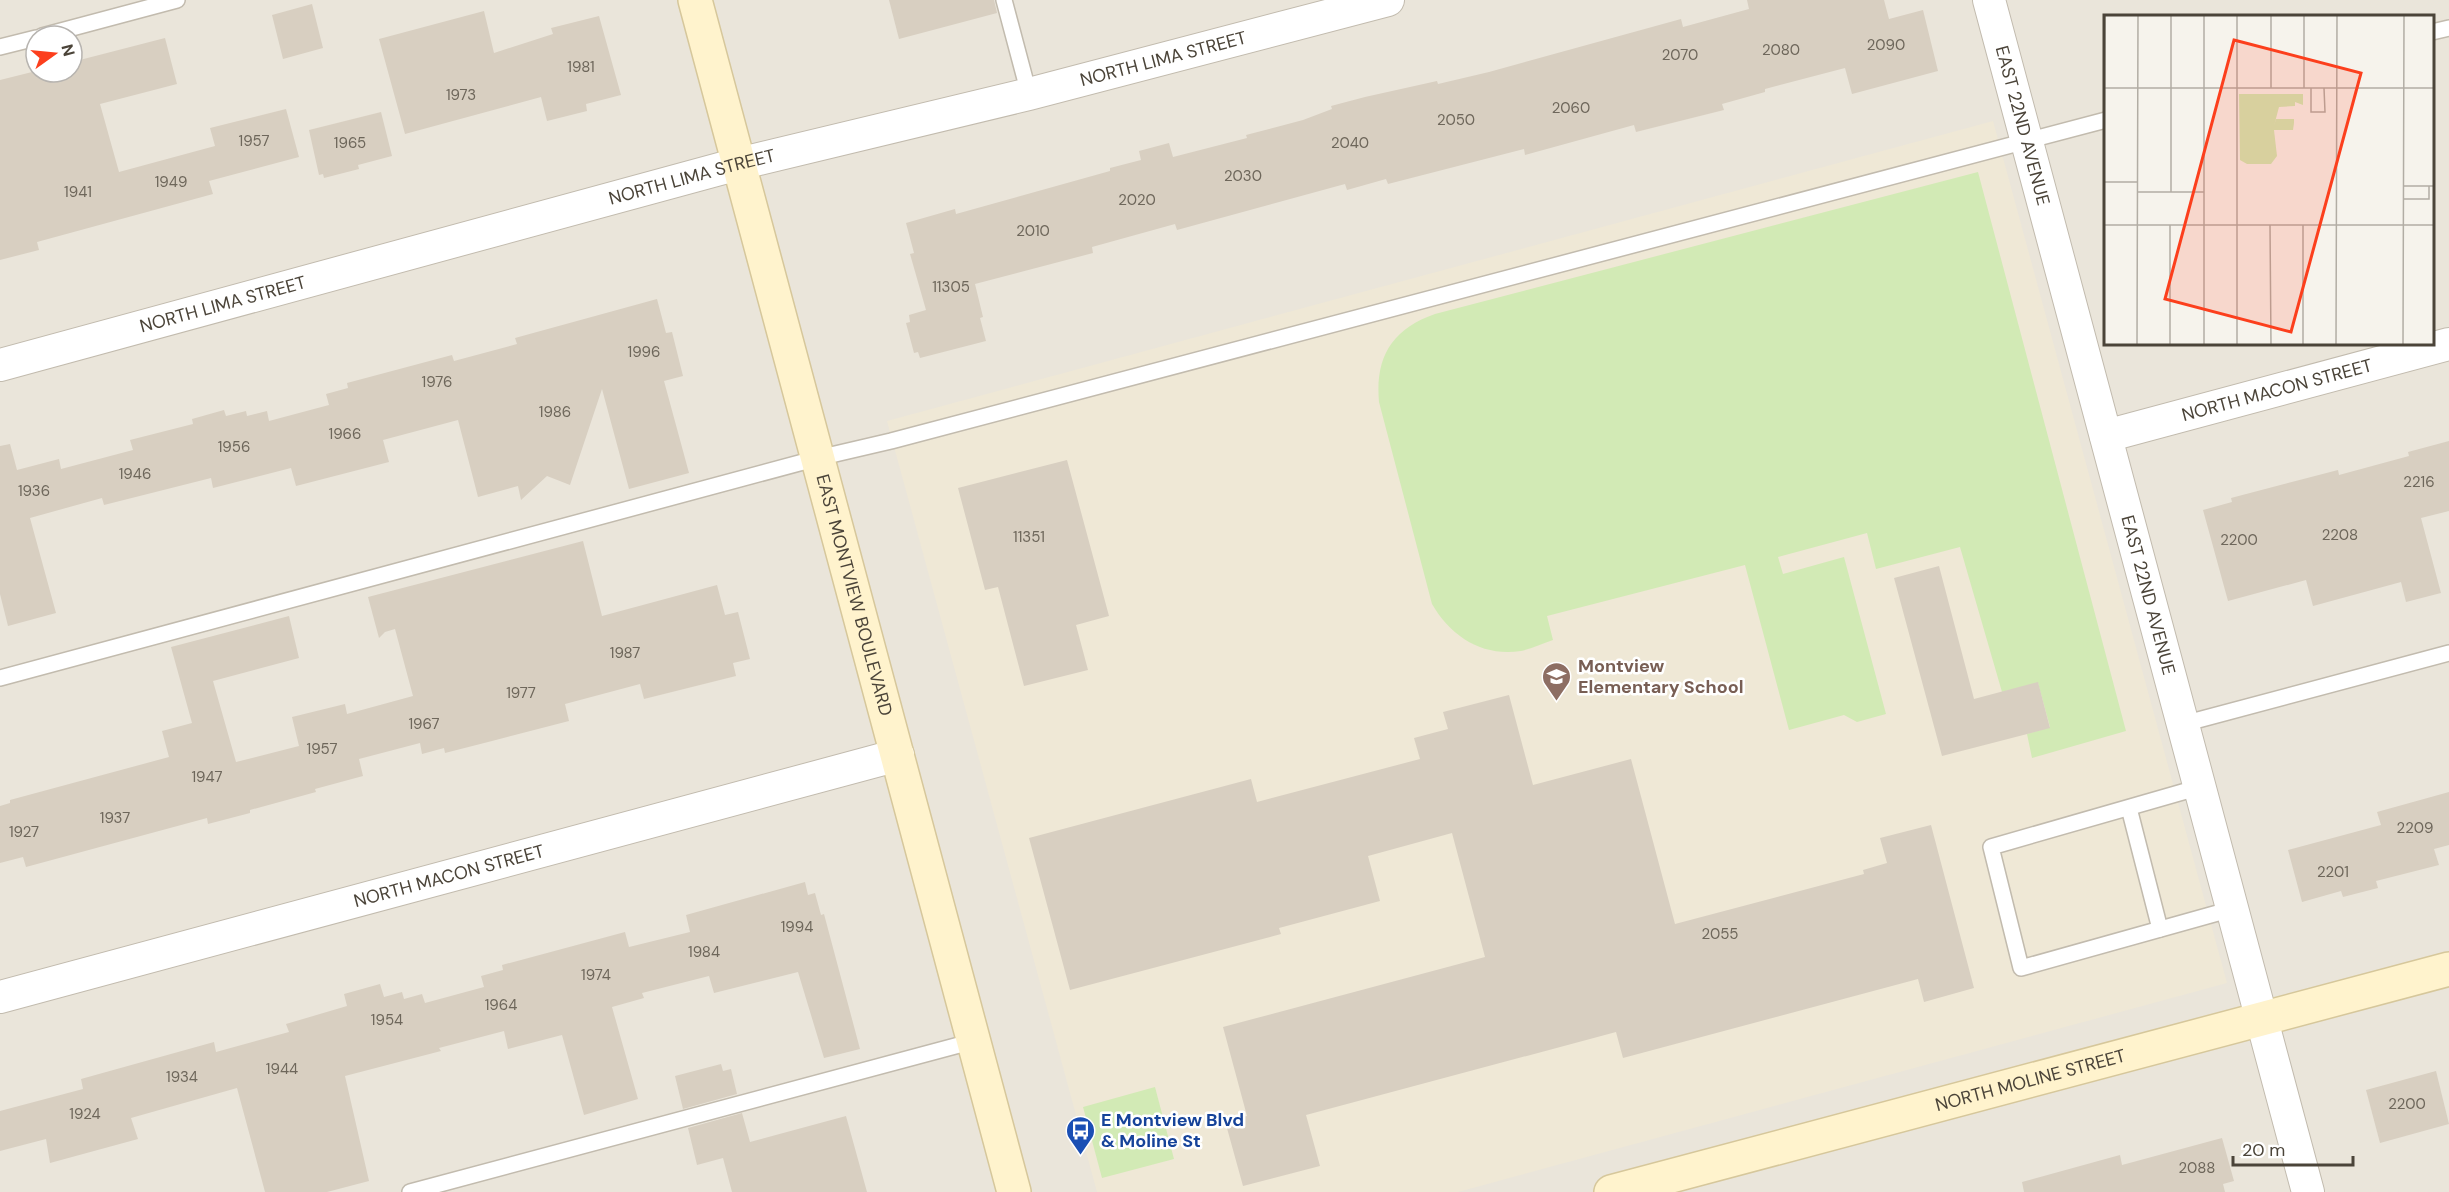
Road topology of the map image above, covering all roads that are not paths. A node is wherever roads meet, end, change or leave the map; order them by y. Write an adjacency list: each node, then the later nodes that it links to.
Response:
1 (177, 0): 6 (lane)
2 (695, 0): 14 (main road, EAST MONTVIEW BOULEVARD)
3 (1004, 0): 11 (lane)
4 (1388, 0): 11 (street, NORTH LIMA STREET)
5 (1989, 0): 13 (street, EAST 22ND AVENUE)
6 (84, 25)
7 (2449, 28): 8 (lane)
8 (2434, 32)
9 (24, 41): 10 (lane)
10 (0, 47)
11 (1029, 94): 14 (street, NORTH LIMA STREET)
12 (2104, 121): 13 (lane)
13 (2026, 141): 17 (street, EAST 22ND AVENUE); 18 (lane)
14 (738, 164): 16 (street, NORTH LIMA STREET); 18 (main road, EAST MONTVIEW BOULEVARD)
15 (2449, 344): 17 (street, NORTH MACON STREET)
16 (0, 365)
17 (2106, 436): 21 (street, EAST 22ND AVENUE)
18 (818, 458): 20 (lane); 22 (main road, EAST MONTVIEW BOULEVARD)
19 (2449, 653): 21 (lane)
20 (0, 678)
21 (2183, 724): 23 (street, EAST 22ND AVENUE)
22 (898, 755): 28 (street, NORTH MACON STREET); 30 (main road, EAST MONTVIEW BOULEVARD)
23 (2200, 787): 24 (lane); 25 (street, EAST 22ND AVENUE)
24 (2129, 808): 26 (lane); 26 (lane)
25 (2232, 909): 26 (lane); 29 (street, EAST 22ND AVENUE)
26 (2160, 929)
27 (2449, 969): 29 (main road, NORTH MOLINE STREET)
28 (0, 997)
29 (2262, 1019): 33 (main road, NORTH MOLINE STREET); 34 (street, EAST 22ND AVENUE)
30 (974, 1041): 31 (lane); 32 (main road, EAST MONTVIEW BOULEVARD)
31 (410, 1192)
32 (1014, 1192)
33 (1611, 1192)
34 (2308, 1192)

